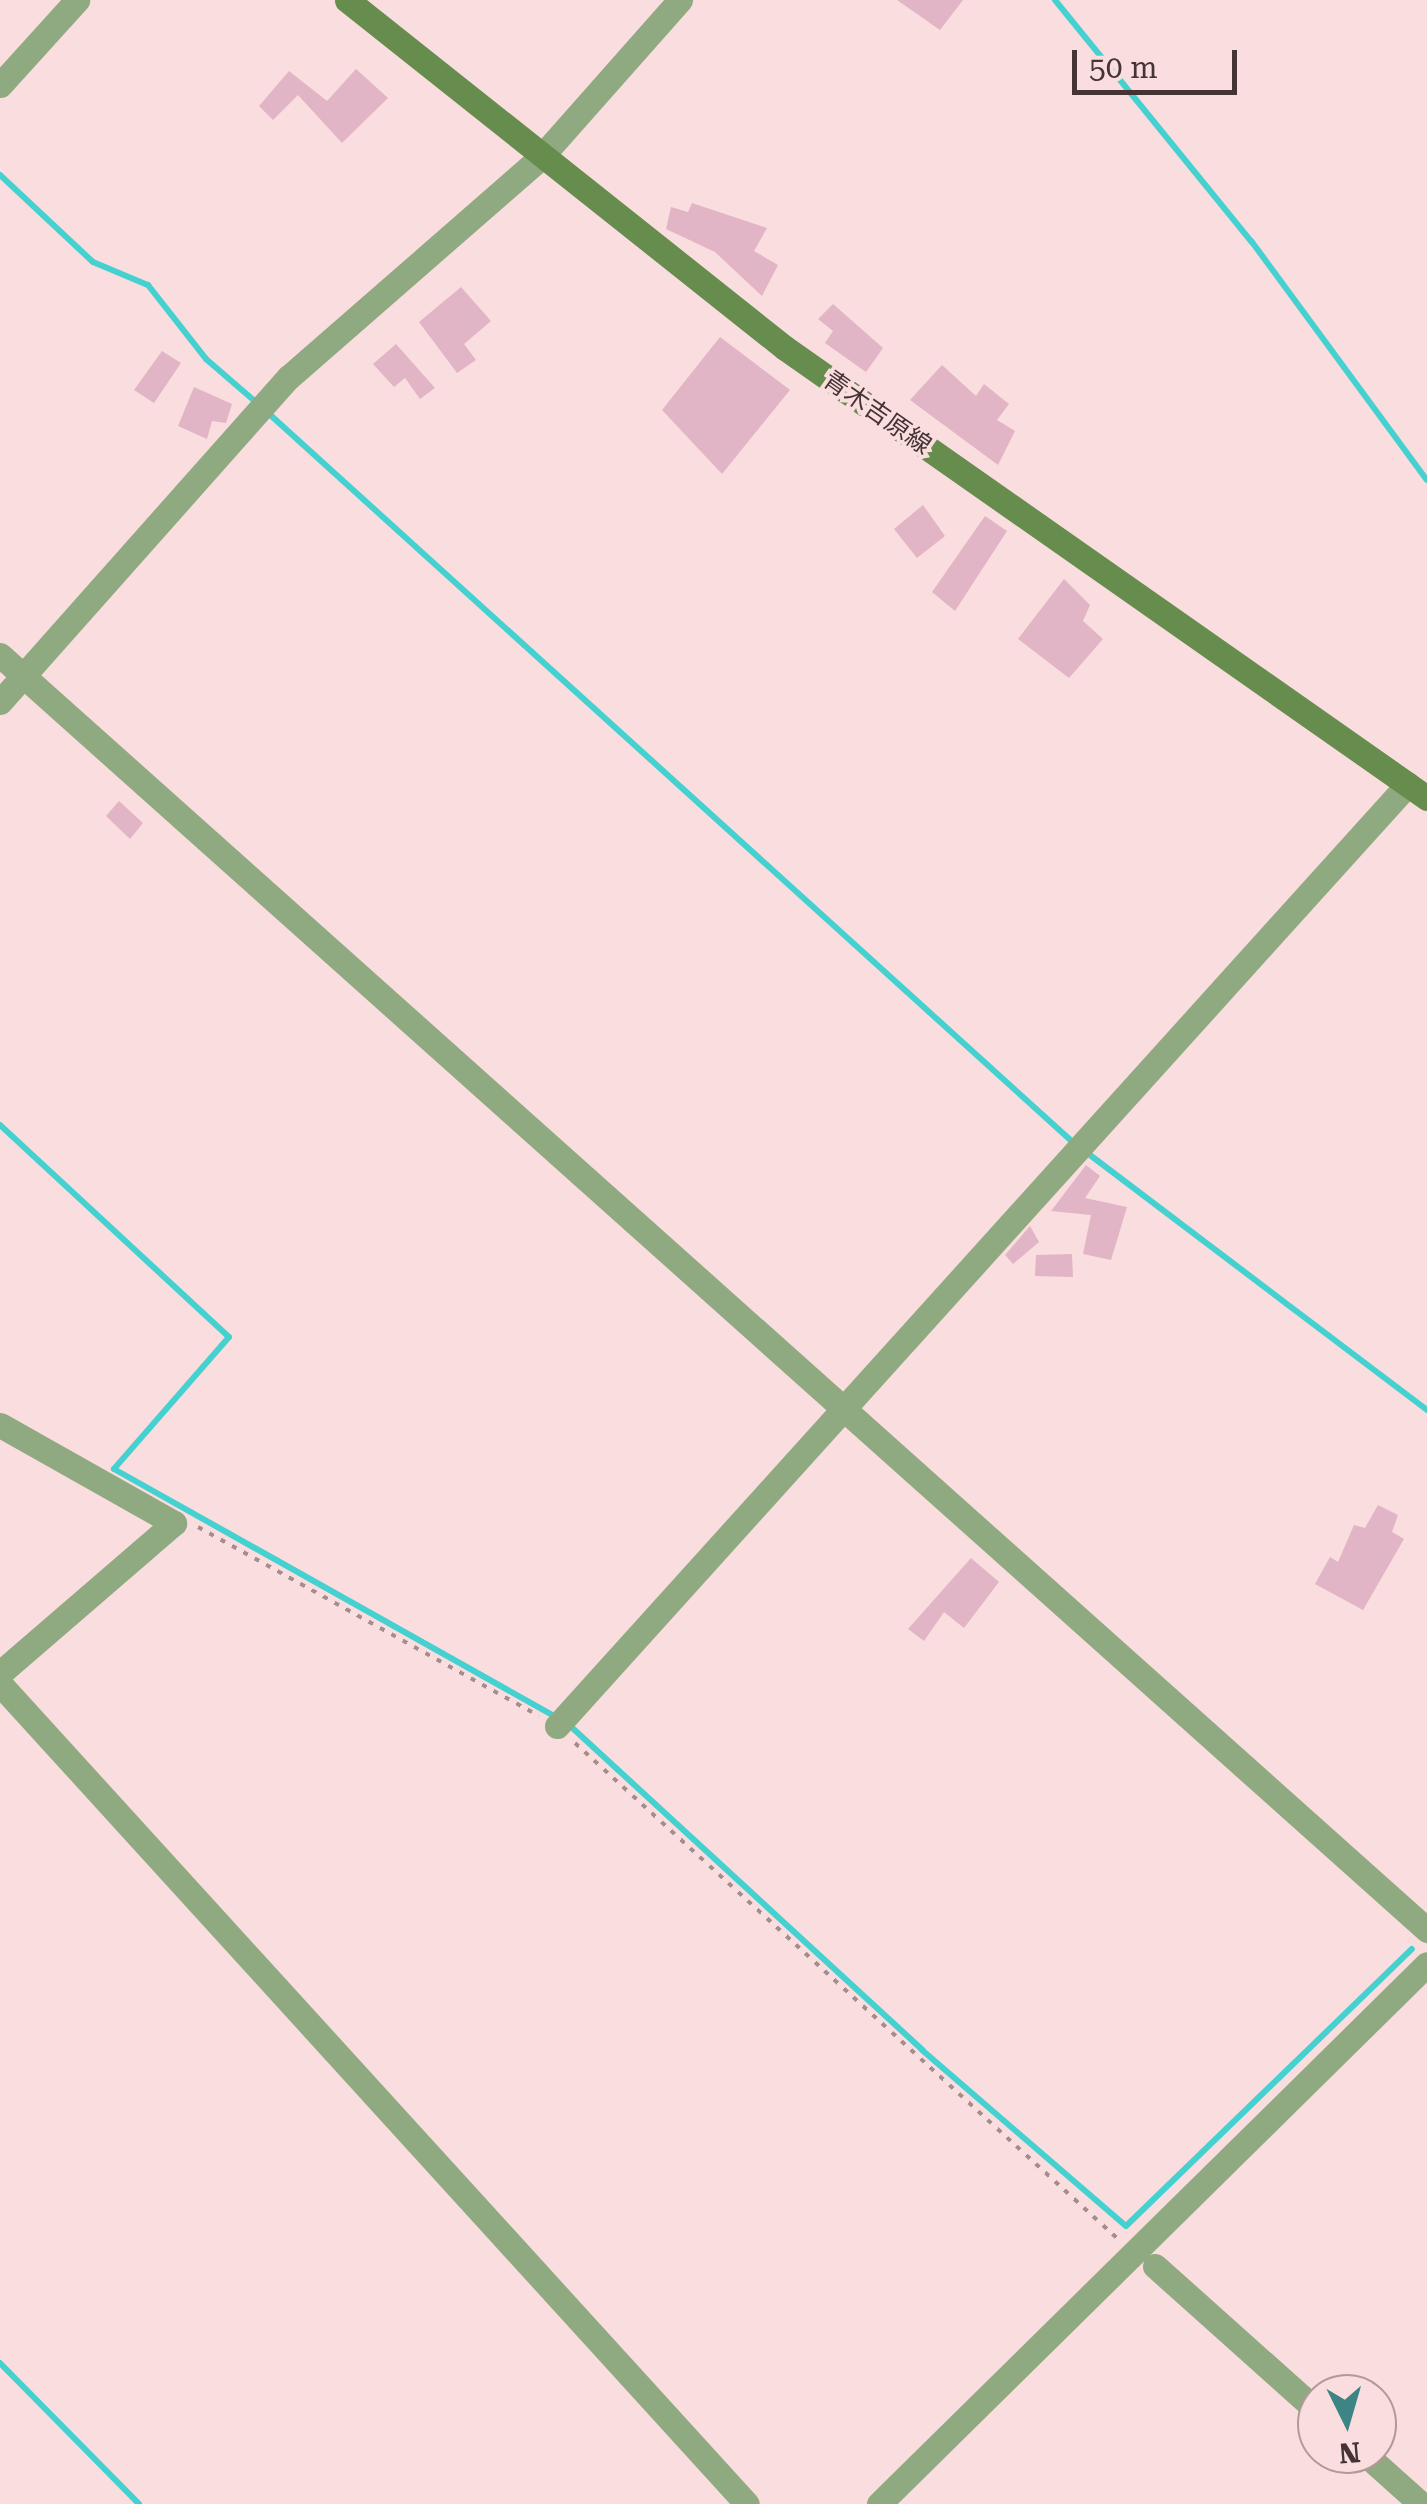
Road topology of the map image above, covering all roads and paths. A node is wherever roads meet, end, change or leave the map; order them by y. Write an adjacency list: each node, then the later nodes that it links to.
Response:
1 (77, 0): 4 (street)
2 (347, 0): 5 (main road, 青木吉原線)
3 (680, 0): 5 (street)
4 (0, 85)
5 (541, 157): 7 (street); 9 (main road, 青木吉原線)
6 (0, 654): 7 (street)
7 (24, 676): 8 (street); 10 (street)
8 (0, 702)
9 (1418, 791): 10 (street)
10 (845, 1406): 15 (street); 16 (street)
11 (0, 1425): 12 (street)
12 (174, 1523): 13 (street); 15 (path)
13 (0, 1673)
14 (0, 1684): 21 (street)
15 (557, 1726): 18 (path)
16 (1427, 1930)
17 (1427, 1964): 18 (street)
18 (1145, 2260): 19 (street); 22 (street)
19 (1297, 2393)
20 (1387, 2474): 23 (street)
21 (747, 2504)
22 (878, 2504)
23 (1421, 2504)

